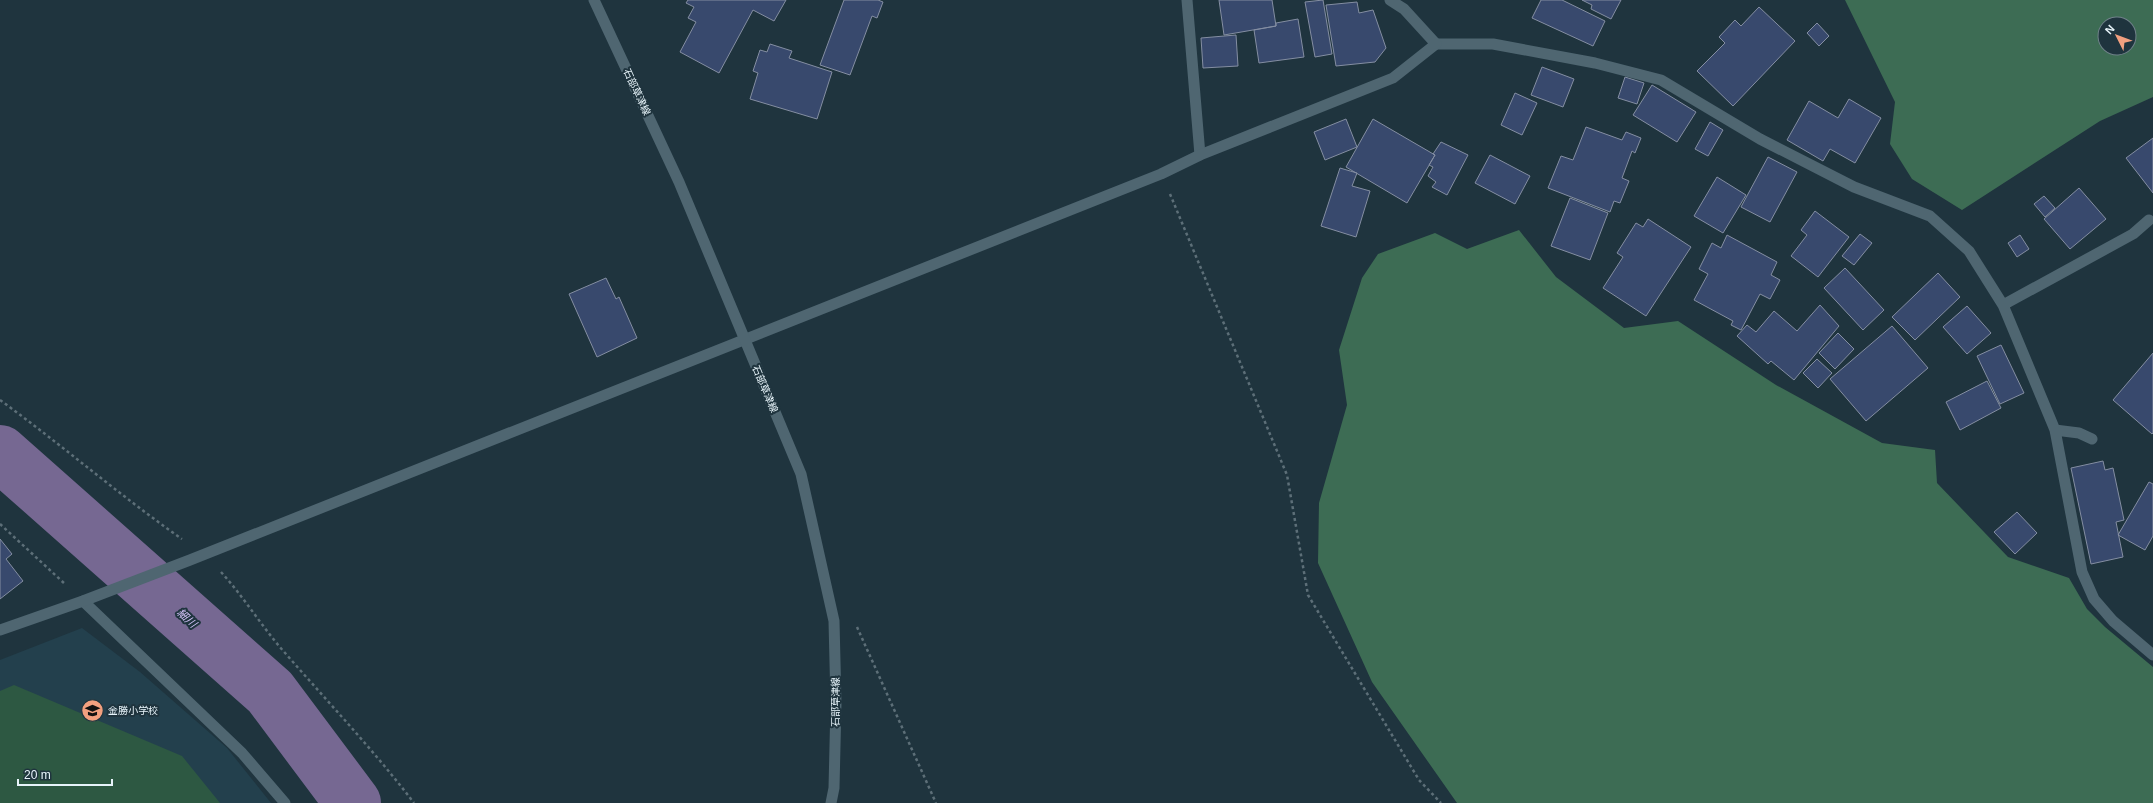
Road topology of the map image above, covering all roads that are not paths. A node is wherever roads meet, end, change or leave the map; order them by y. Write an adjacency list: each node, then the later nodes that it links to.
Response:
1 (594, 0): 8 (street, 石部草津線)
2 (1187, 0): 5 (street)
3 (1390, 0): 4 (street)
4 (1436, 44): 5 (street); 7 (street)
5 (1200, 155): 8 (street)
6 (2149, 220): 7 (street)
7 (2003, 305): 9 (street)
8 (744, 338): 11 (street); 15 (street, 石部草津線)
9 (2055, 430): 10 (street); 13 (street)
10 (2092, 439)
11 (83, 601): 12 (street); 14 (street)
12 (0, 630)
13 (2153, 655)
14 (285, 803)
15 (831, 803)

